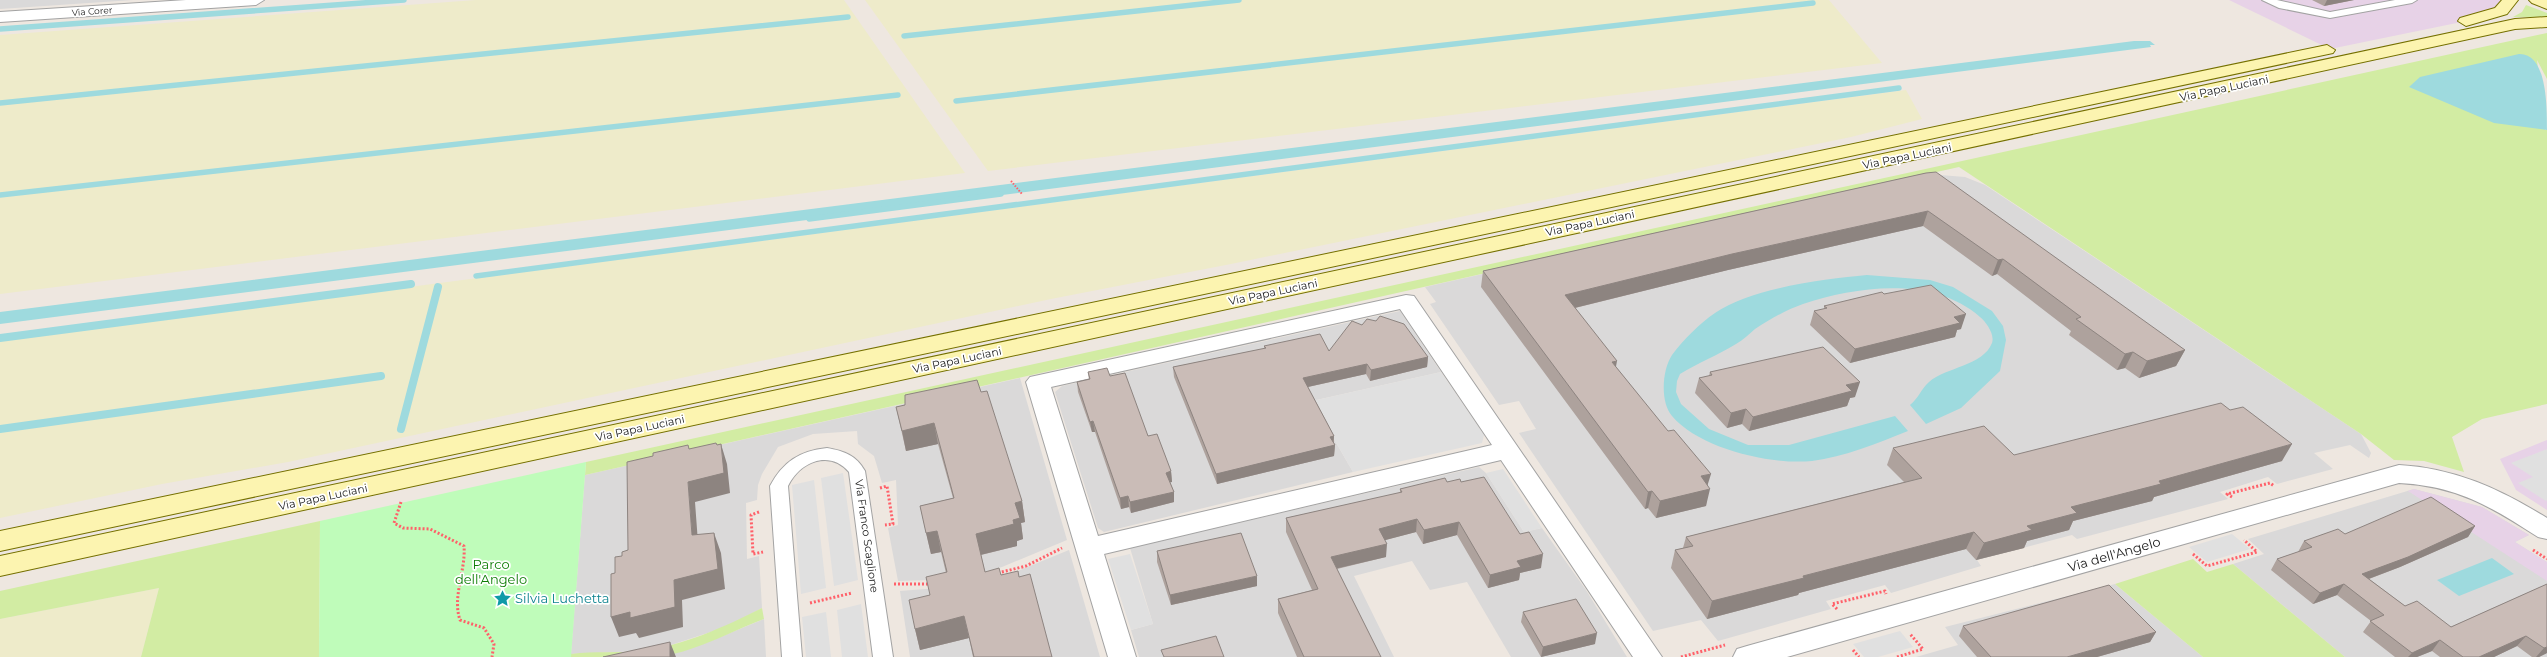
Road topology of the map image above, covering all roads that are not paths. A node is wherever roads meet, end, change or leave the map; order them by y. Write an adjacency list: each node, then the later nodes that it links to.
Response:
1 (256, 0): 6 (street, Via Corer)
2 (2267, 0): 3 (lane)
3 (2412, 0)
4 (2510, 0): 12 (main road, Via Papa Luciani)
5 (2537, 0): 7 (main road)
6 (222, 1): 8 (street, Via Corer)
7 (2547, 4)
8 (0, 17)
9 (2547, 22): 14 (main road, Via Papa Luciani)
10 (1508, 450): 13 (street); 13 (street); 18 (street)
11 (2547, 530): 19 (street, Via dell'Angelo)
12 (0, 541)
13 (1089, 545): 17 (street)
14 (0, 566)
15 (792, 657): 16 (lane, Via Franco Scaglione)
16 (883, 657)
17 (1122, 657)
18 (1648, 657)
19 (1747, 657)

